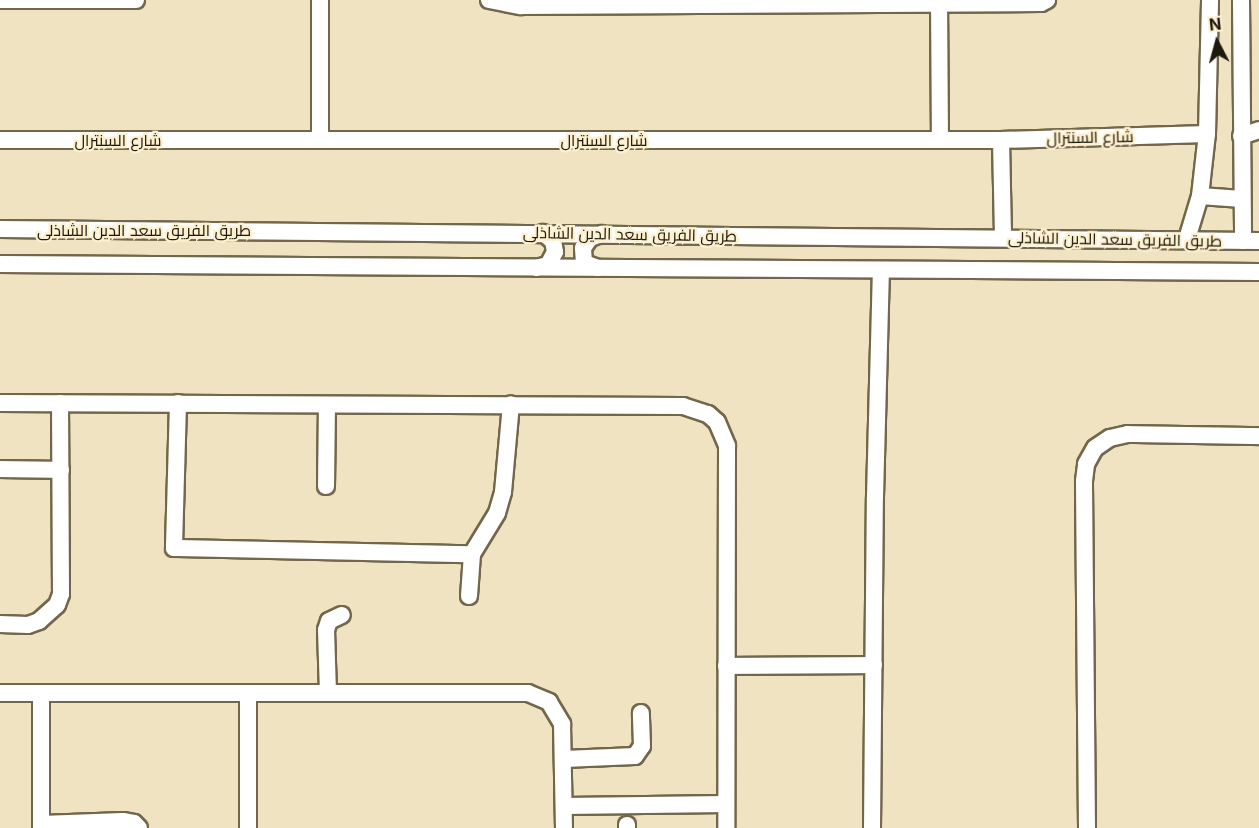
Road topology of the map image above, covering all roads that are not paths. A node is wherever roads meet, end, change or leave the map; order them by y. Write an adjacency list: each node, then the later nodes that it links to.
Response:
1 (0, 0): 2 (street)
2 (136, 0)
3 (320, 0): 13 (street)
4 (489, 0): 8 (street)
5 (1047, 0): 8 (street)
6 (1210, 0): 10 (street)
7 (1241, 0): 11 (street)
8 (939, 2): 14 (street)
9 (1259, 130): 11 (street)
10 (1208, 134): 15 (street, شارع السنترال); 16 (street)
11 (1241, 135): 17 (street)
12 (0, 140): 13 (street, شارع السنترال)
13 (320, 140): 14 (street, شارع السنترال)
14 (940, 140): 15 (street, شارع السنترال)
15 (1001, 140): 21 (street)
16 (1200, 196): 17 (street); 22 (street)
17 (1242, 199): 23 (street)
18 (0, 229): 19 (street, طريق الفريق سعد الدين الشاذلى)
19 (543, 233): 20 (street, طريق الفريق سعد الدين الشاذلى); 25 (street)
20 (605, 234): 21 (street, طريق الفريق سعد الدين الشاذلى); 26 (street)
21 (1003, 237): 22 (street, طريق الفريق سعد الدين الشاذلى)
22 (1187, 239): 23 (street, طريق الفريق سعد الدين الشاذلى)
23 (1251, 241)
24 (0, 264): 25 (street, طريق الفريق سعد الدين الشاذلى)
25 (536, 268): 26 (street, طريق الفريق سعد الدين الشاذلى)
26 (600, 268): 27 (street, طريق الفريق سعد الدين الشاذلى)
27 (881, 270): 28 (street, طريق الفريق سعد الدين الشاذلى); 42 (street)
28 (1259, 272)
29 (0, 403): 30 (street)
30 (60, 403): 31 (street); 36 (street)
31 (178, 403): 33 (street); 38 (street)
32 (511, 404): 33 (street); 38 (street); 43 (street)
33 (327, 405): 37 (street)
34 (1259, 435): 58 (street)
35 (0, 469): 36 (street)
36 (61, 470): 41 (street)
37 (326, 486)
38 (472, 554): 39 (street)
39 (469, 596)
40 (342, 615): 47 (street)
41 (0, 624)
42 (874, 665): 43 (street); 57 (street)
43 (726, 666): 50 (street)
44 (0, 693): 45 (street)
45 (41, 693): 46 (street); 52 (street)
46 (248, 693): 47 (street); 54 (street)
47 (328, 693): 49 (street)
48 (641, 713): 49 (street)
49 (564, 759): 51 (street)
50 (726, 804): 51 (street); 56 (street)
51 (564, 806): 55 (street)
52 (41, 826): 53 (street)
53 (139, 828)
54 (248, 828)
55 (564, 828)
56 (726, 828)
57 (872, 828)
58 (1087, 828)

